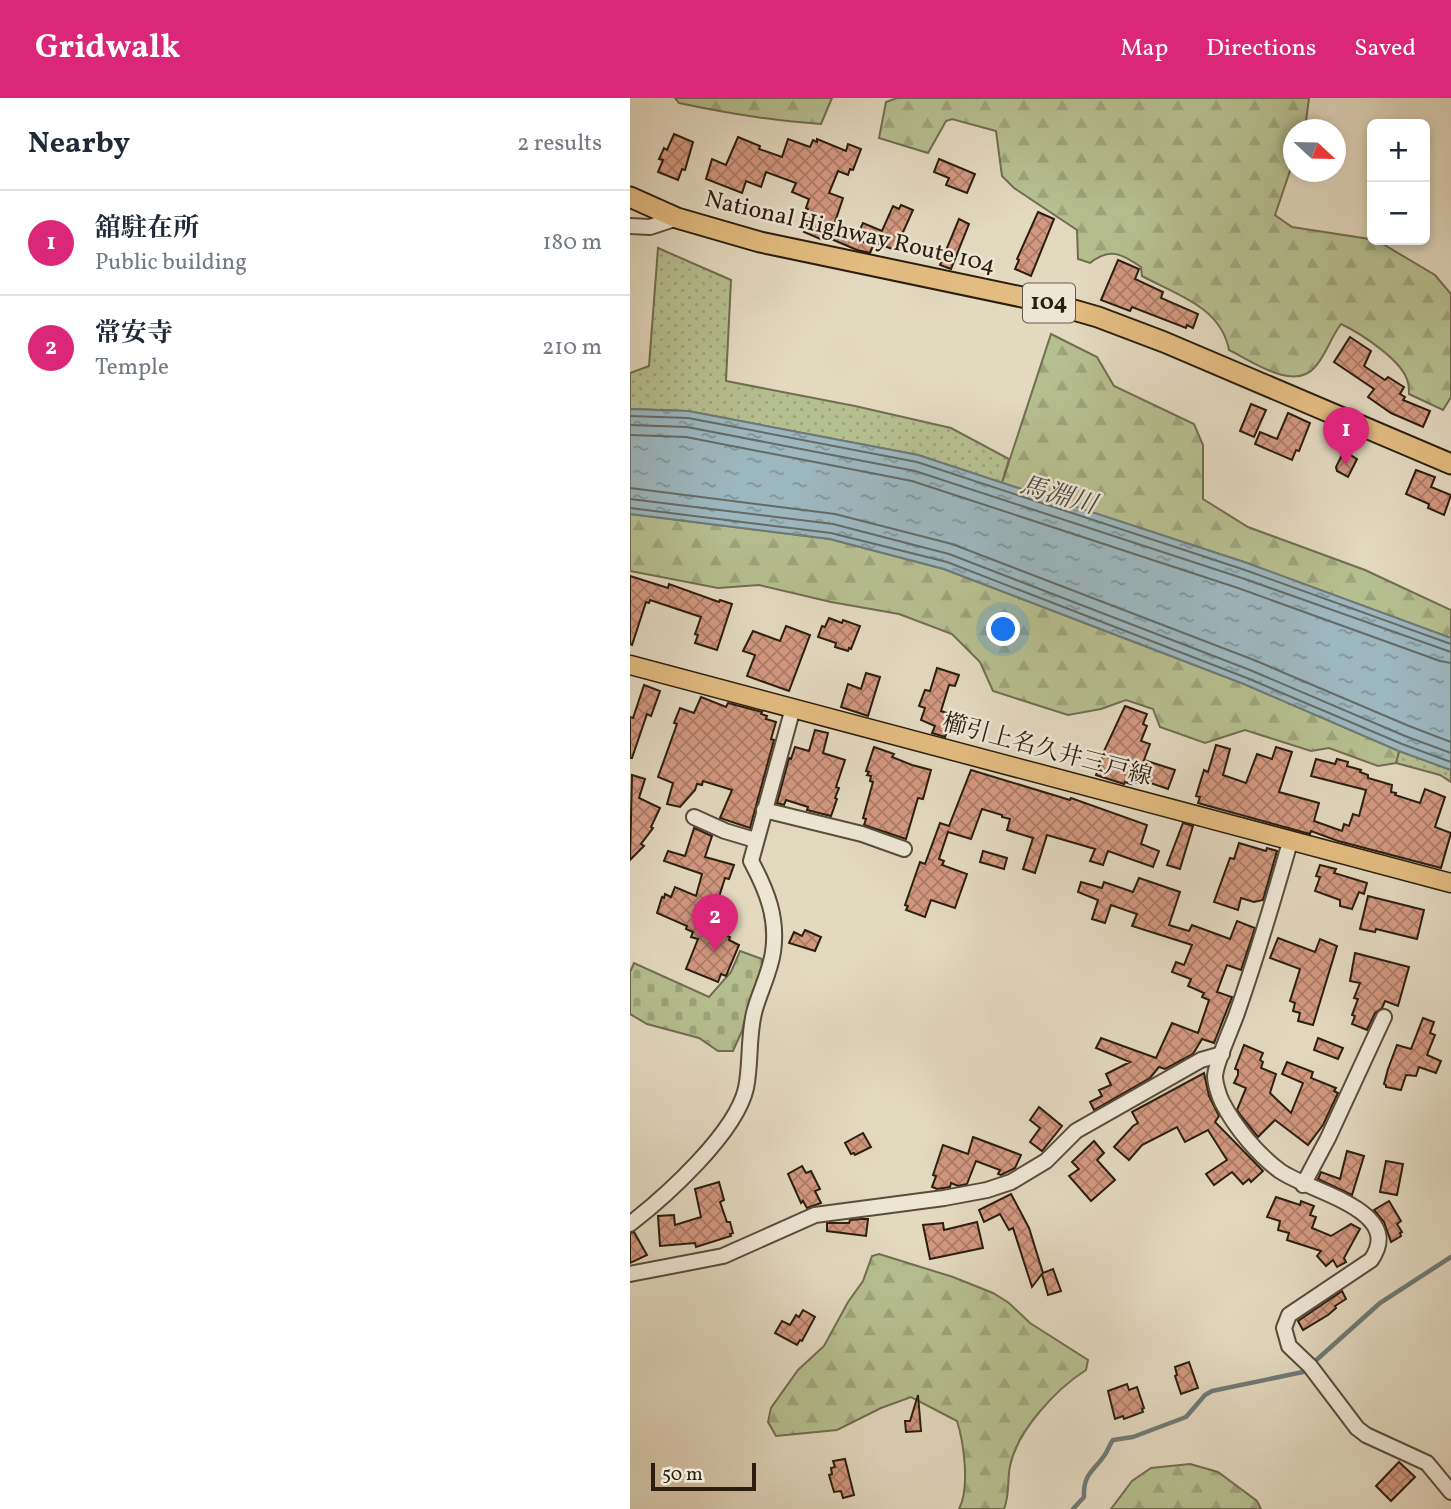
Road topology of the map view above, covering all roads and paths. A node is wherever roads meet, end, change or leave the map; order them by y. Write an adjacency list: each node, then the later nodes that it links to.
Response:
1 (630, 197): 2 (highway, National Highway Route 104 / 104)
2 (677, 218): 3 (street); 4 (highway, National Highway Route 104 / 104)
3 (630, 226)
4 (1451, 464)
5 (630, 665): 6 (main road, 櫛引上名久井三戸線)
6 (793, 708): 7 (street); 10 (main road, 櫛引上名久井三戸線)
7 (764, 810): 9 (street); 11 (street)
8 (694, 817): 9 (street)
9 (755, 840): 16 (street)
10 (1290, 842): 12 (main road, 櫛引上名久井三戸線); 14 (street)
11 (904, 849)
12 (1451, 883)
13 (1384, 1017): 15 (street)
14 (1222, 1054): 15 (street); 17 (street)
15 (1303, 1185): 18 (street)
16 (630, 1223)
17 (630, 1274)
18 (1451, 1492)

